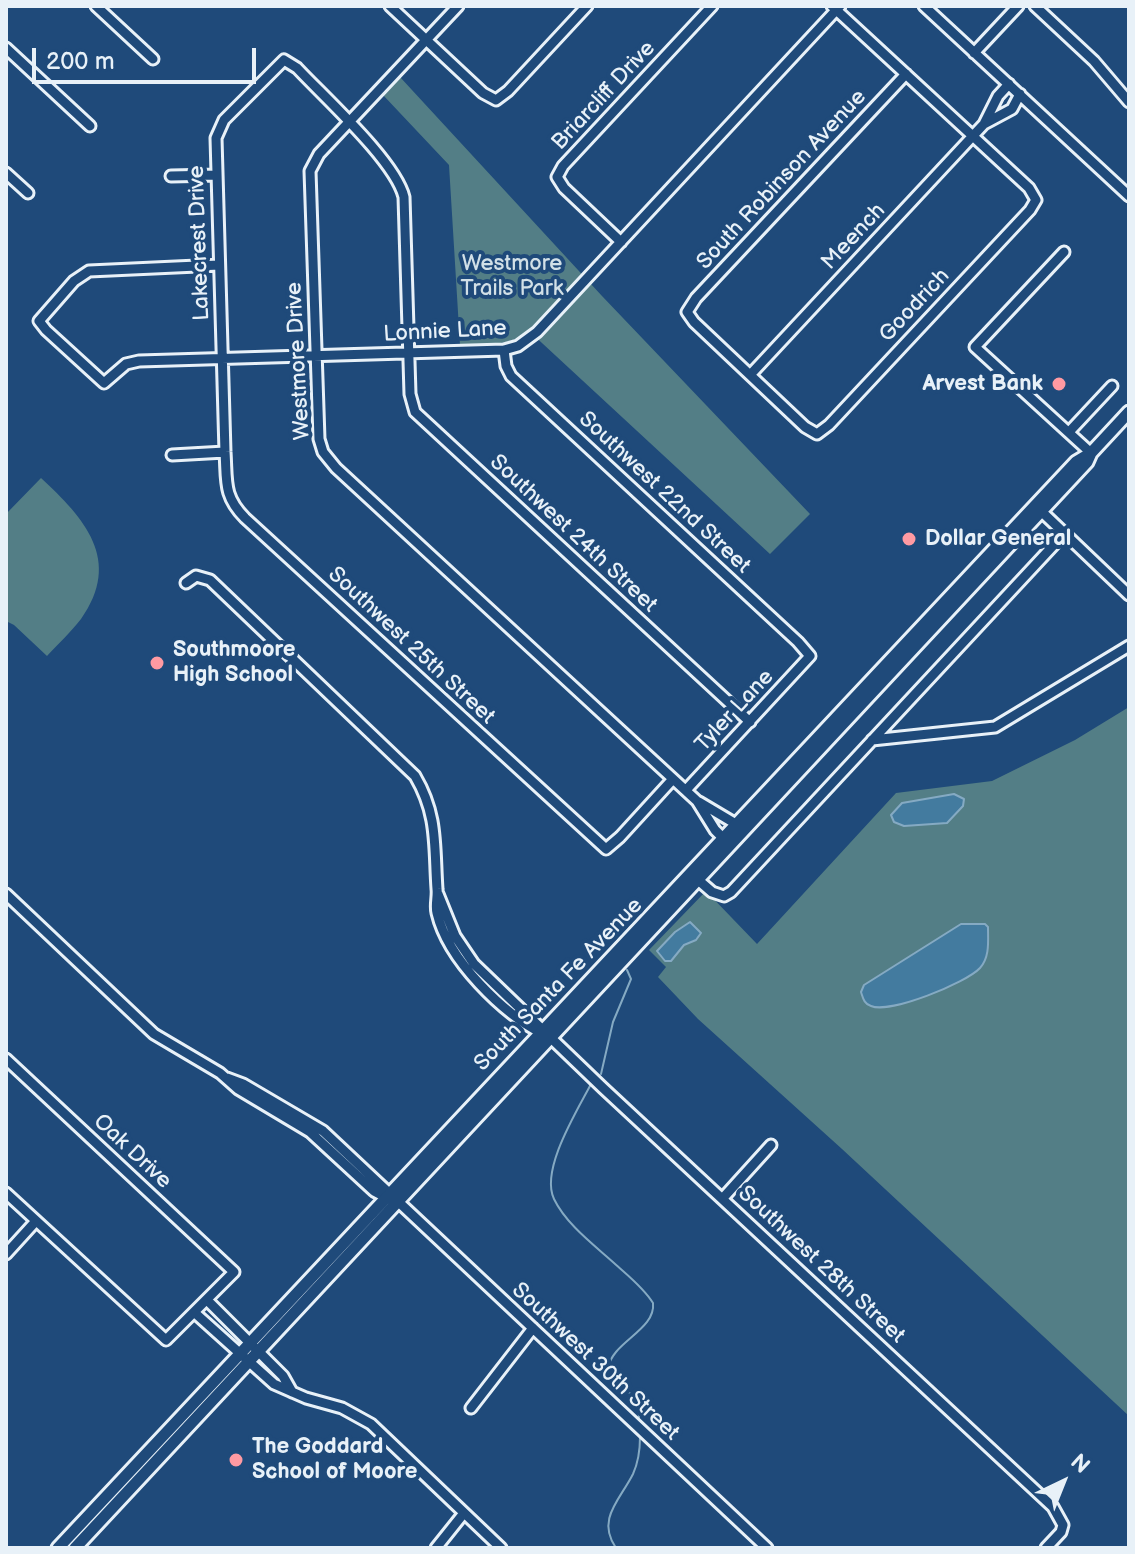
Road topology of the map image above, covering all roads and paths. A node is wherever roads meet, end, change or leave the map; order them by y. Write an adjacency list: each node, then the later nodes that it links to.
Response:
1 (96, 6): 13 (street)
2 (390, 6): 10 (street)
3 (458, 6): 10 (street, Westmore Drive)
4 (587, 6): 10 (street)
5 (712, 6): 28 (street, Briarcliff Drive)
6 (924, 6): 12 (street)
7 (1018, 6): 12 (street)
8 (1035, 6): 18 (street)
9 (836, 7): 15 (street); 28 (street, Lonnie Lane)
10 (427, 40): 19 (street, Westmore Drive)
11 (6, 48): 21 (street)
12 (974, 53): 16 (street)
13 (153, 59)
14 (284, 60): 19 (street, Southwest 24th Street); 24 (street, Lakecrest Drive)
15 (906, 74): 22 (street); 35 (street, South Robinson Avenue)
16 (1009, 84): 17 (street); 20 (street, Meench)
17 (1020, 94): 20 (street, Meench); 27 (street)
18 (1129, 102)
19 (349, 124): 32 (street, Southwest 24th Street); 33 (street, Westmore Drive)
20 (984, 124): 22 (street, Meench)
21 (90, 126)
22 (972, 137): 35 (street, Meench); 35 (street, Goodrich)
23 (6, 173): 26 (street)
24 (216, 175): 25 (street); 30 (street, Lakecrest Drive)
25 (171, 176)
26 (28, 193)
27 (1129, 196)
28 (621, 242): 31 (street, Lonnie Lane)
29 (1064, 252): 38 (street)
30 (219, 265): 34 (street, Lakecrest Drive); 34 (street, Lonnie Lane)
31 (504, 350): 32 (street, Lonnie Lane); 47 (street, Southwest 22nd Street)
32 (409, 353): 33 (street, Lonnie Lane); 48 (street, Southwest 24th Street)
33 (315, 356): 34 (street, Lonnie Lane); 50 (street, Westmore Drive)
34 (222, 358): 39 (street, Lakecrest Drive)
35 (750, 375)
36 (1112, 386): 38 (street)
37 (1129, 412): 40 (main road, South Santa Fe Avenue)
38 (1069, 432): 40 (street)
39 (225, 452): 41 (street); 50 (street, Southwest 25th Street)
40 (1091, 453): 42 (main road, South Santa Fe Avenue); 53 (main road, South Santa Fe Avenue)
41 (172, 455)
42 (1041, 511): 43 (street); 53 (main road, South Santa Fe Avenue)
43 (1064, 534): 45 (street); 49 (street)
44 (186, 583): 57 (street, Southwest 28th Street)
45 (1129, 595)
46 (1129, 646): 49 (street)
47 (810, 656): 48 (street, Tyler Lane)
48 (750, 722): 51 (street, Tyler Lane)
49 (871, 740): 55 (street)
50 (673, 779): 51 (street, Westmore Drive)
51 (686, 790): 52 (street, Westmore Drive)
52 (697, 801): 53 (street, Westmore Drive); 54 (street, Westmore Drive)
53 (741, 827): 54 (main road, South Santa Fe Avenue)
54 (727, 842): 55 (main road, South Santa Fe Avenue); 57 (main road, South Santa Fe Avenue)
55 (697, 879): 57 (main road, South Santa Fe Avenue)
56 (6, 894): 61 (street, Southwest 30th Street)
57 (545, 1034): 61 (main road, South Santa Fe Avenue); 62 (street, Southwest 28th Street)
58 (6, 1059): 65 (street, Oak Drive)
59 (771, 1145): 62 (street)
60 (6, 1193): 63 (street)
61 (391, 1198): 67 (street, Southwest 30th Street); 68 (main road, South Santa Fe Avenue)
62 (723, 1198): 78 (street, Southwest 28th Street)
63 (36, 1221): 64 (street); 66 (street)
64 (6, 1254)
65 (207, 1300): 66 (street); 68 (street)
66 (195, 1313): 69 (street)
67 (533, 1328): 71 (street); 77 (street, Southwest 30th Street)
68 (255, 1347): 69 (main road, South Santa Fe Avenue); 70 (street)
69 (245, 1357): 70 (street); 73 (main road, South Santa Fe Avenue); 74 (main road, South Santa Fe Avenue)
70 (292, 1392): 72 (street)
71 (471, 1408)
72 (464, 1513): 75 (street); 76 (street)
73 (58, 1548)
74 (75, 1548)
75 (436, 1548)
76 (501, 1548)
77 (767, 1548)
78 (1046, 1548)

